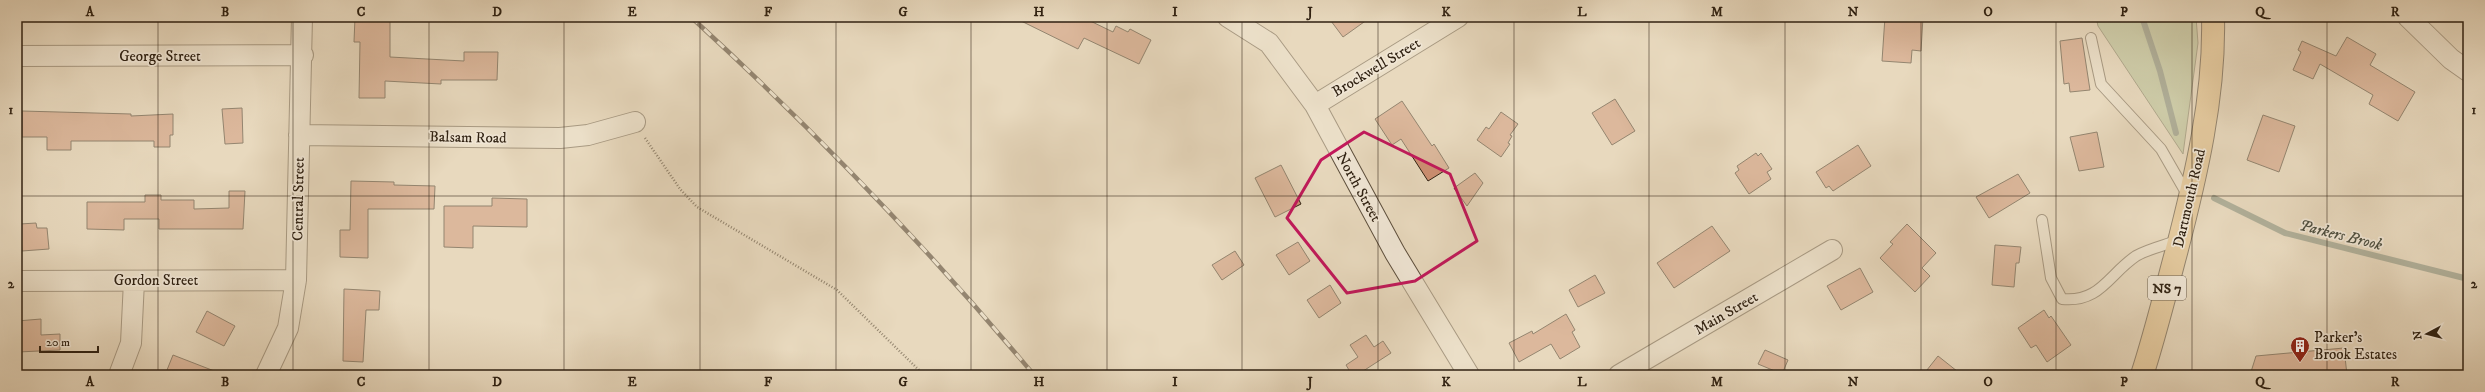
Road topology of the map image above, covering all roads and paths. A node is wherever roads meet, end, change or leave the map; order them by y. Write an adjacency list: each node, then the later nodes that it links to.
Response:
1 (302, 17): 7 (street, Central Street)
2 (1228, 17): 10 (street, North Street)
3 (1458, 17): 10 (street, Brockwell Street)
4 (2214, 17): 13 (main road, Dartmouth Road / NS 7)
5 (2408, 17): 9 (street)
6 (2091, 38): 13 (lane)
7 (303, 55): 8 (street, George Street); 12 (street, Central Street)
8 (17, 56)
9 (2468, 71)
10 (1314, 105): 23 (street, North Street)
11 (635, 122): 12 (street, Balsam Road); 22 (path)
12 (299, 135): 17 (street, Central Street)
13 (2190, 200): 15 (main road, Dartmouth Road / NS 7)
14 (2042, 220): 15 (lane)
15 (2180, 240): 25 (main road, Dartmouth Road / NS 7)
16 (1832, 250): 24 (street, Main Street)
17 (296, 280): 19 (street, Gordon Street); 21 (street, Central Street)
18 (17, 281): 19 (street, Gordon Street)
19 (134, 281): 20 (street)
20 (119, 375)
21 (266, 375)
22 (924, 375)
23 (1469, 375)
24 (1620, 375)
25 (2142, 375)

